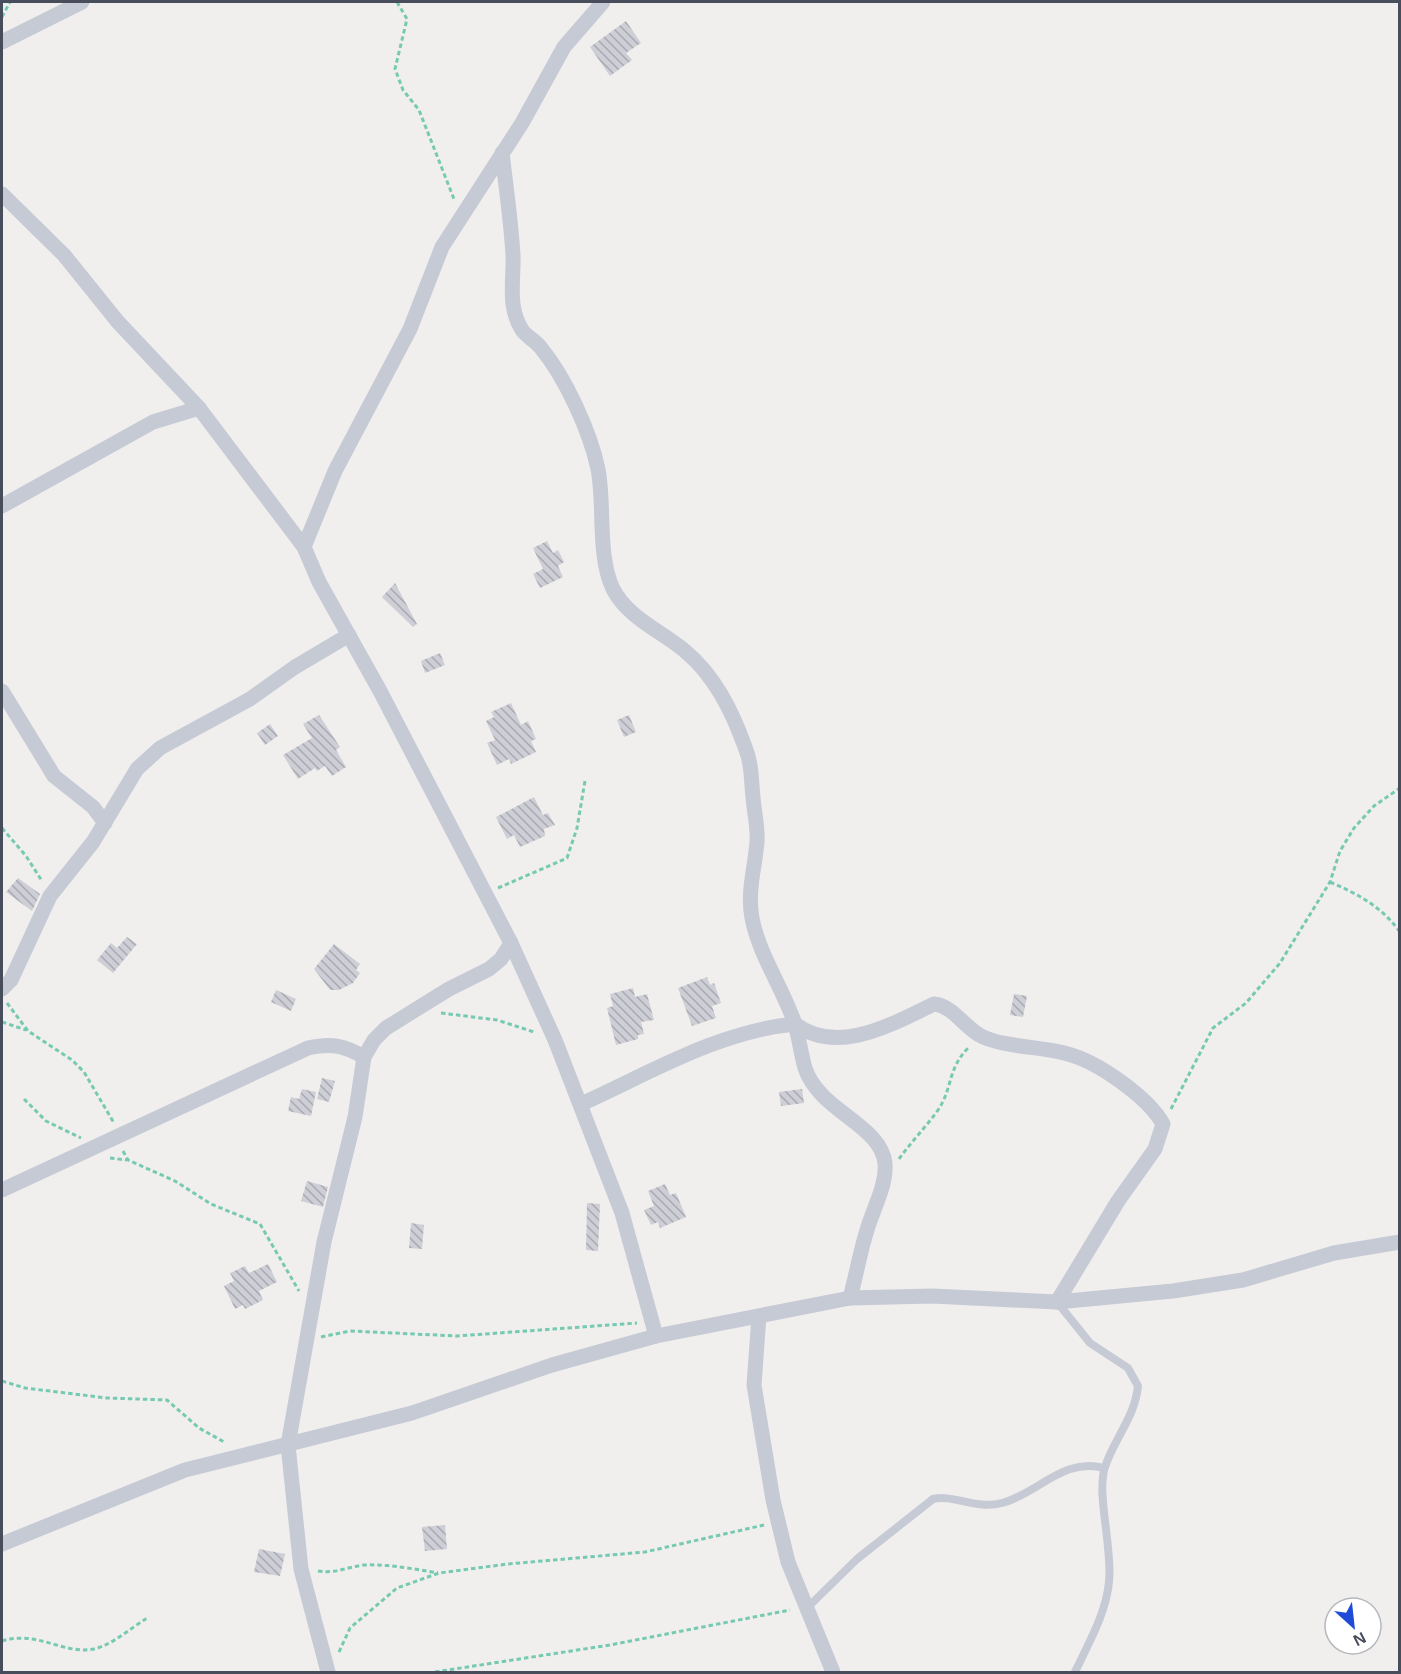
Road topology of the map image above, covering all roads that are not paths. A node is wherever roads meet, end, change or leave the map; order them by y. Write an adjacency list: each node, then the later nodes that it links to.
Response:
1 (82, 2): 3 (street)
2 (603, 2): 4 (street)
3 (2, 42)
4 (502, 153): 8 (street); 14 (street)
5 (2, 194): 6 (street)
6 (199, 408): 7 (street); 8 (street)
7 (2, 506)
8 (304, 547): 9 (street)
9 (348, 635): 11 (street); 12 (street)
10 (2, 691): 11 (street)
11 (105, 823): 13 (street)
12 (511, 943): 15 (street); 16 (street)
13 (2, 988)
14 (795, 1024): 16 (street); 19 (street); 20 (street)
15 (364, 1057): 17 (street); 23 (street)
16 (581, 1104): 22 (street)
17 (2, 1190)
18 (1400, 1242): 20 (street)
19 (850, 1298): 20 (street); 21 (street)
20 (1057, 1302): 24 (lane)
21 (759, 1316): 22 (street); 26 (street)
22 (654, 1329): 23 (street)
23 (288, 1445): 25 (street); 27 (street)
24 (1104, 1468): 26 (lane); 29 (lane)
25 (2, 1544)
26 (806, 1608): 28 (street)
27 (328, 1672)
28 (833, 1672)
29 (1074, 1672)

